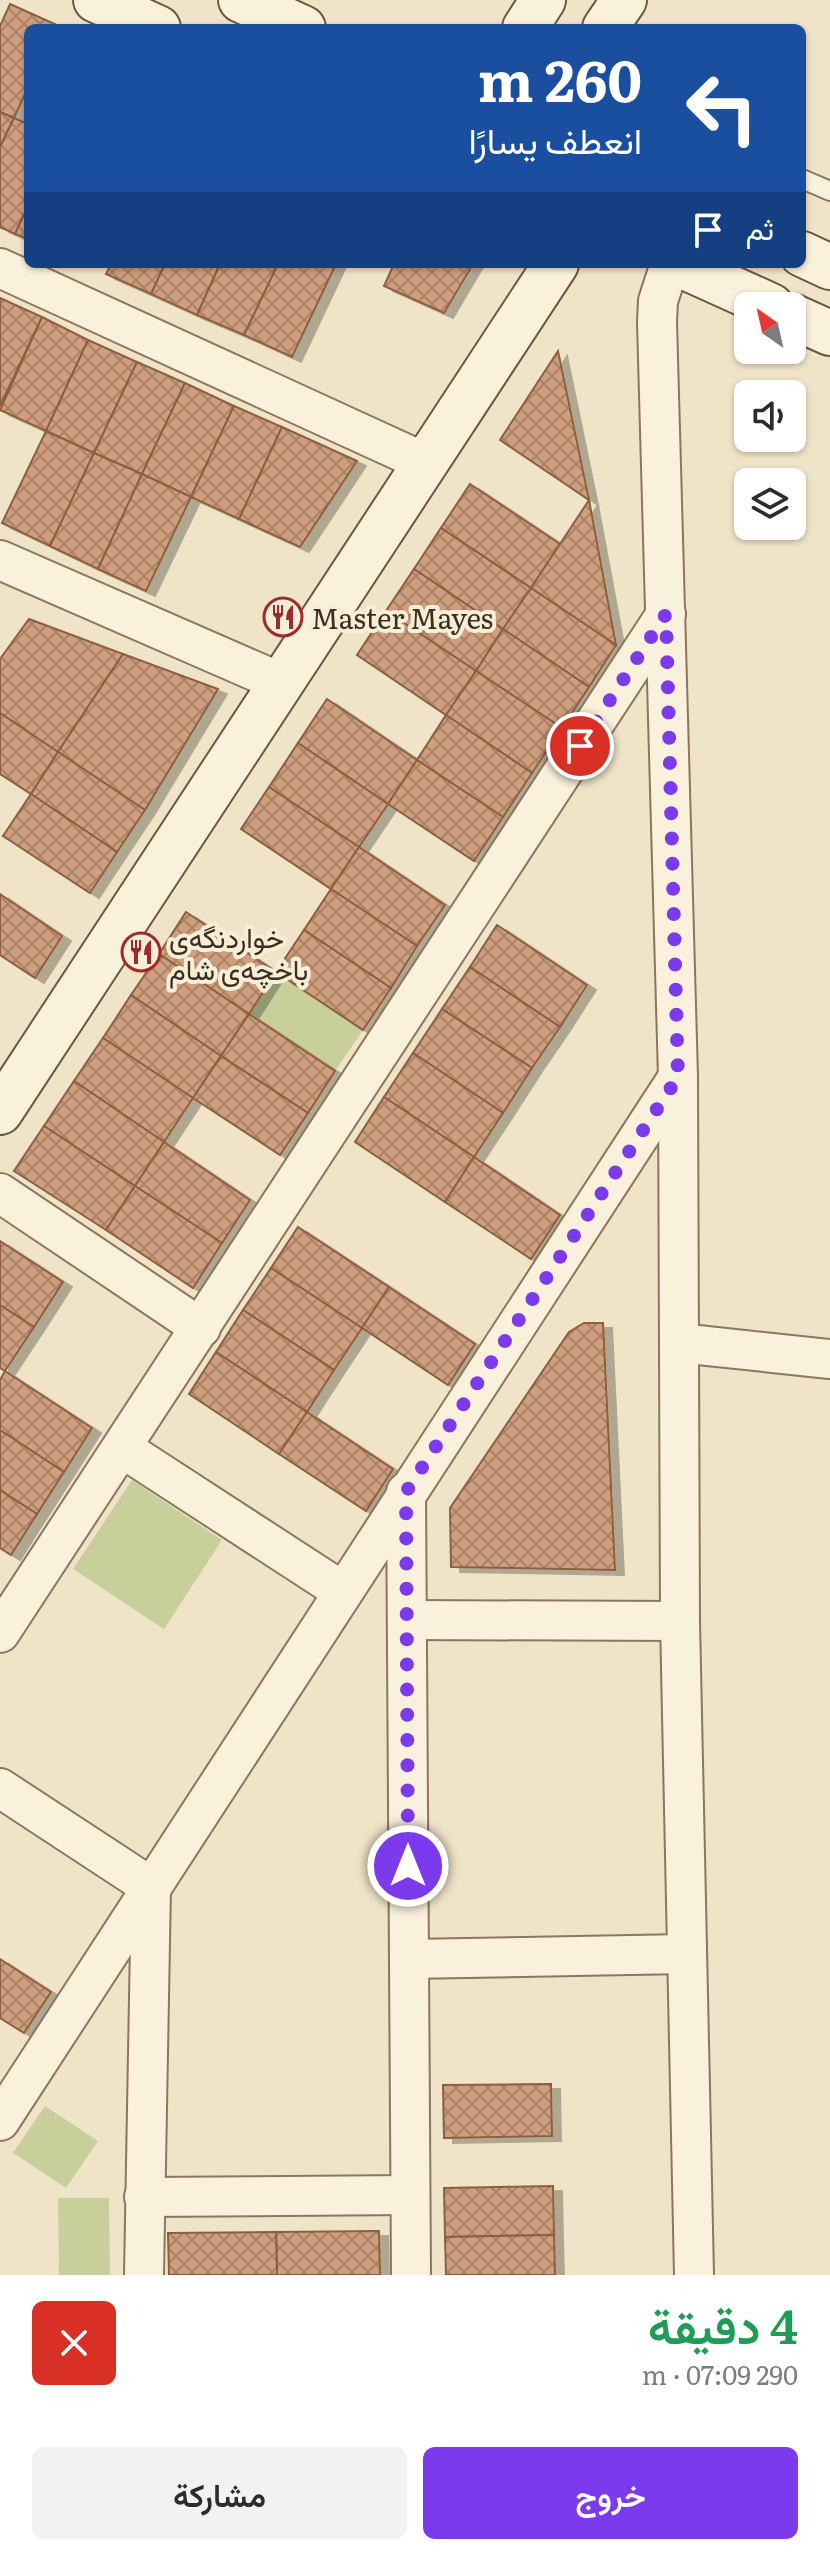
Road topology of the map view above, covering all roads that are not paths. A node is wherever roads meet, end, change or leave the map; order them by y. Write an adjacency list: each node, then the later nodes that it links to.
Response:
1 (96, 0): 5 (street)
2 (241, 0): 6 (street)
3 (543, 0): 7 (street)
4 (624, 0): 8 (street)
5 (151, 16)
6 (294, 24)
7 (528, 24)
8 (608, 24)
9 (806, 181): 10 (lane)
10 (830, 191)
11 (806, 256): 12 (street)
12 (830, 267)
13 (0, 268): 20 (street)
14 (553, 268): 20 (street)
15 (669, 268): 22 (street)
16 (687, 268): 17 (street)
17 (740, 292)
18 (806, 322): 19 (street)
19 (830, 333)
20 (426, 463): 23 (street)
21 (6, 576): 23 (street)
22 (666, 614): 24 (street); 27 (street)
23 (282, 683): 25 (street)
24 (678, 1077): 28 (street); 31 (street)
25 (0, 1112)
26 (0, 1193): 27 (street)
27 (201, 1328): 30 (street)
28 (679, 1343): 29 (street); 34 (street)
29 (830, 1359)
30 (122, 1448): 32 (street); 35 (street)
31 (406, 1492): 32 (street); 33 (street)
32 (342, 1591): 37 (street)
33 (407, 1620): 34 (street); 39 (street)
34 (680, 1621): 38 (street)
35 (0, 1633)
36 (0, 1788): 37 (street)
37 (151, 1887): 40 (street); 42 (street)
38 (686, 1954): 39 (street); 45 (street)
39 (409, 1959): 41 (street)
40 (0, 2121)
41 (410, 2195): 42 (street); 44 (street)
42 (144, 2197): 43 (street)
43 (144, 2275)
44 (411, 2275)
45 (694, 2275)

